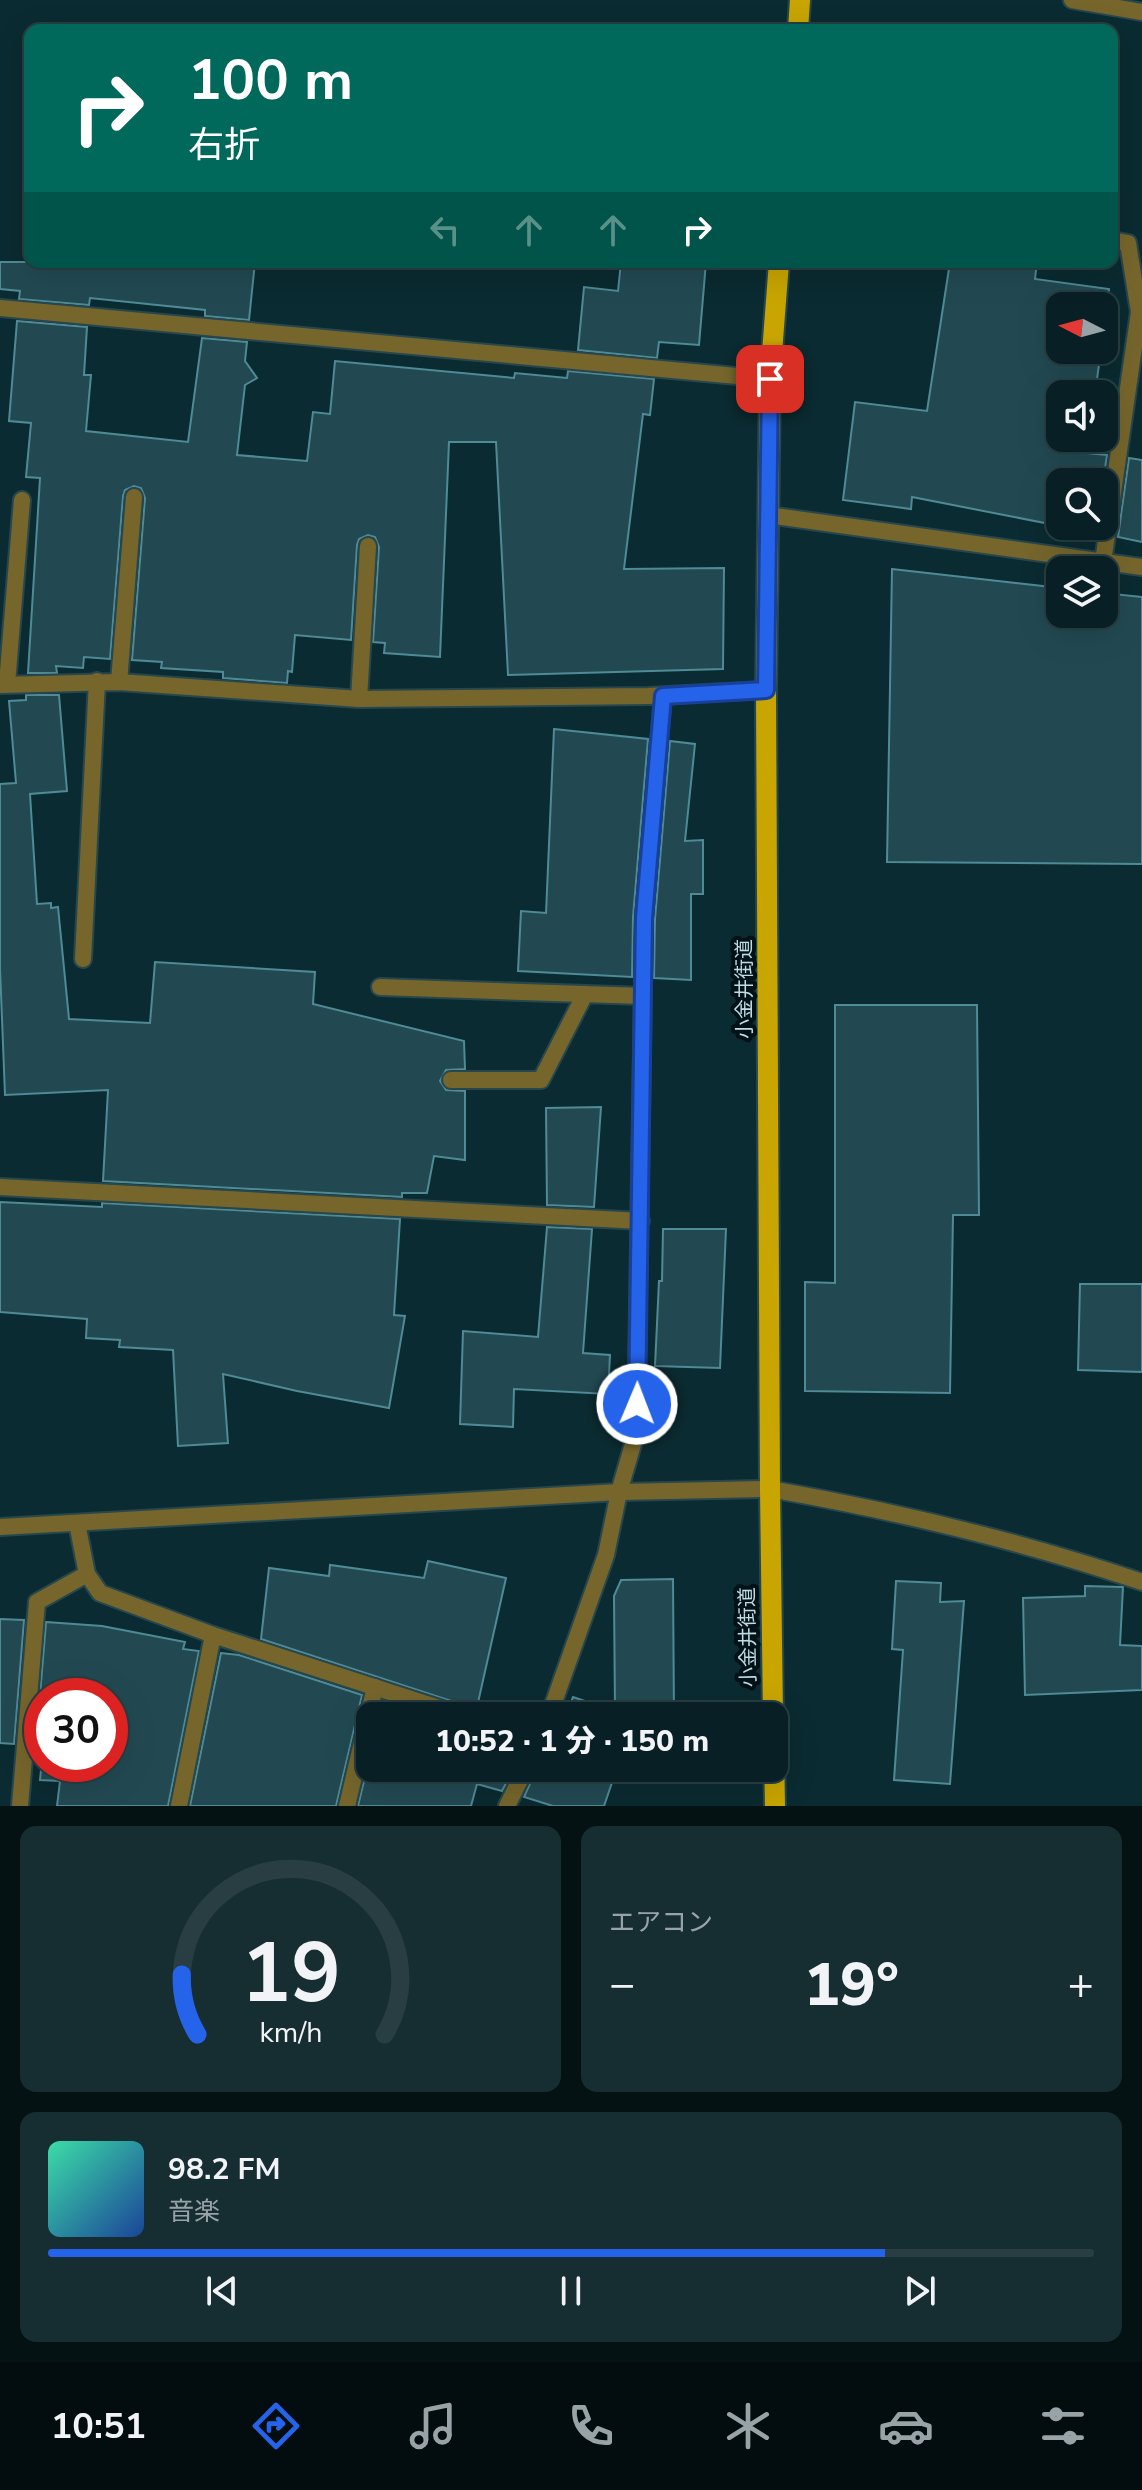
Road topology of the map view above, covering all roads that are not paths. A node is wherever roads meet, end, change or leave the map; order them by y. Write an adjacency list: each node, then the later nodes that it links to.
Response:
1 (800, 0): 4 (main road)
2 (1072, 0): 3 (street)
3 (1142, 12)
4 (798, 24)
5 (1118, 241): 14 (street)
6 (779, 268): 8 (main road, 小金井街道)
7 (0, 308): 8 (street)
8 (770, 379): 11 (main road, 小金井街道)
9 (134, 497): 18 (street)
10 (22, 500): 19 (street)
11 (768, 515): 13 (street); 20 (main road, 小金井街道)
12 (368, 546): 22 (street)
13 (1060, 556)
14 (1104, 556)
15 (1118, 564): 16 (street)
16 (1142, 567)
17 (97, 681): 18 (street); 19 (street); 23 (street)
18 (119, 682): 22 (street)
19 (4, 684)
20 (766, 690): 21 (street); 30 (main road, 小金井街道)
21 (663, 696): 22 (street); 26 (street)
22 (359, 699)
23 (83, 959)
24 (380, 987): 25 (street)
25 (585, 994): 26 (street); 27 (street)
26 (643, 996): 29 (street)
27 (451, 1080)
28 (0, 1187): 29 (street)
29 (641, 1221): 31 (street)
30 (770, 1489): 31 (street); 35 (street); 40 (main road, 小金井街道)
31 (619, 1492): 32 (street); 39 (street)
32 (77, 1523): 33 (street); 34 (street)
33 (0, 1527)
34 (87, 1574): 36 (street); 43 (street)
35 (1142, 1582)
36 (213, 1635): 37 (street); 44 (street)
37 (375, 1687): 38 (street); 45 (street)
38 (421, 1702)
39 (554, 1702)
40 (773, 1702)
41 (519, 1782): 46 (street)
42 (775, 1782): 47 (main road)
43 (20, 1806)
44 (179, 1806)
45 (347, 1806)
46 (507, 1806)
47 (775, 1806)

